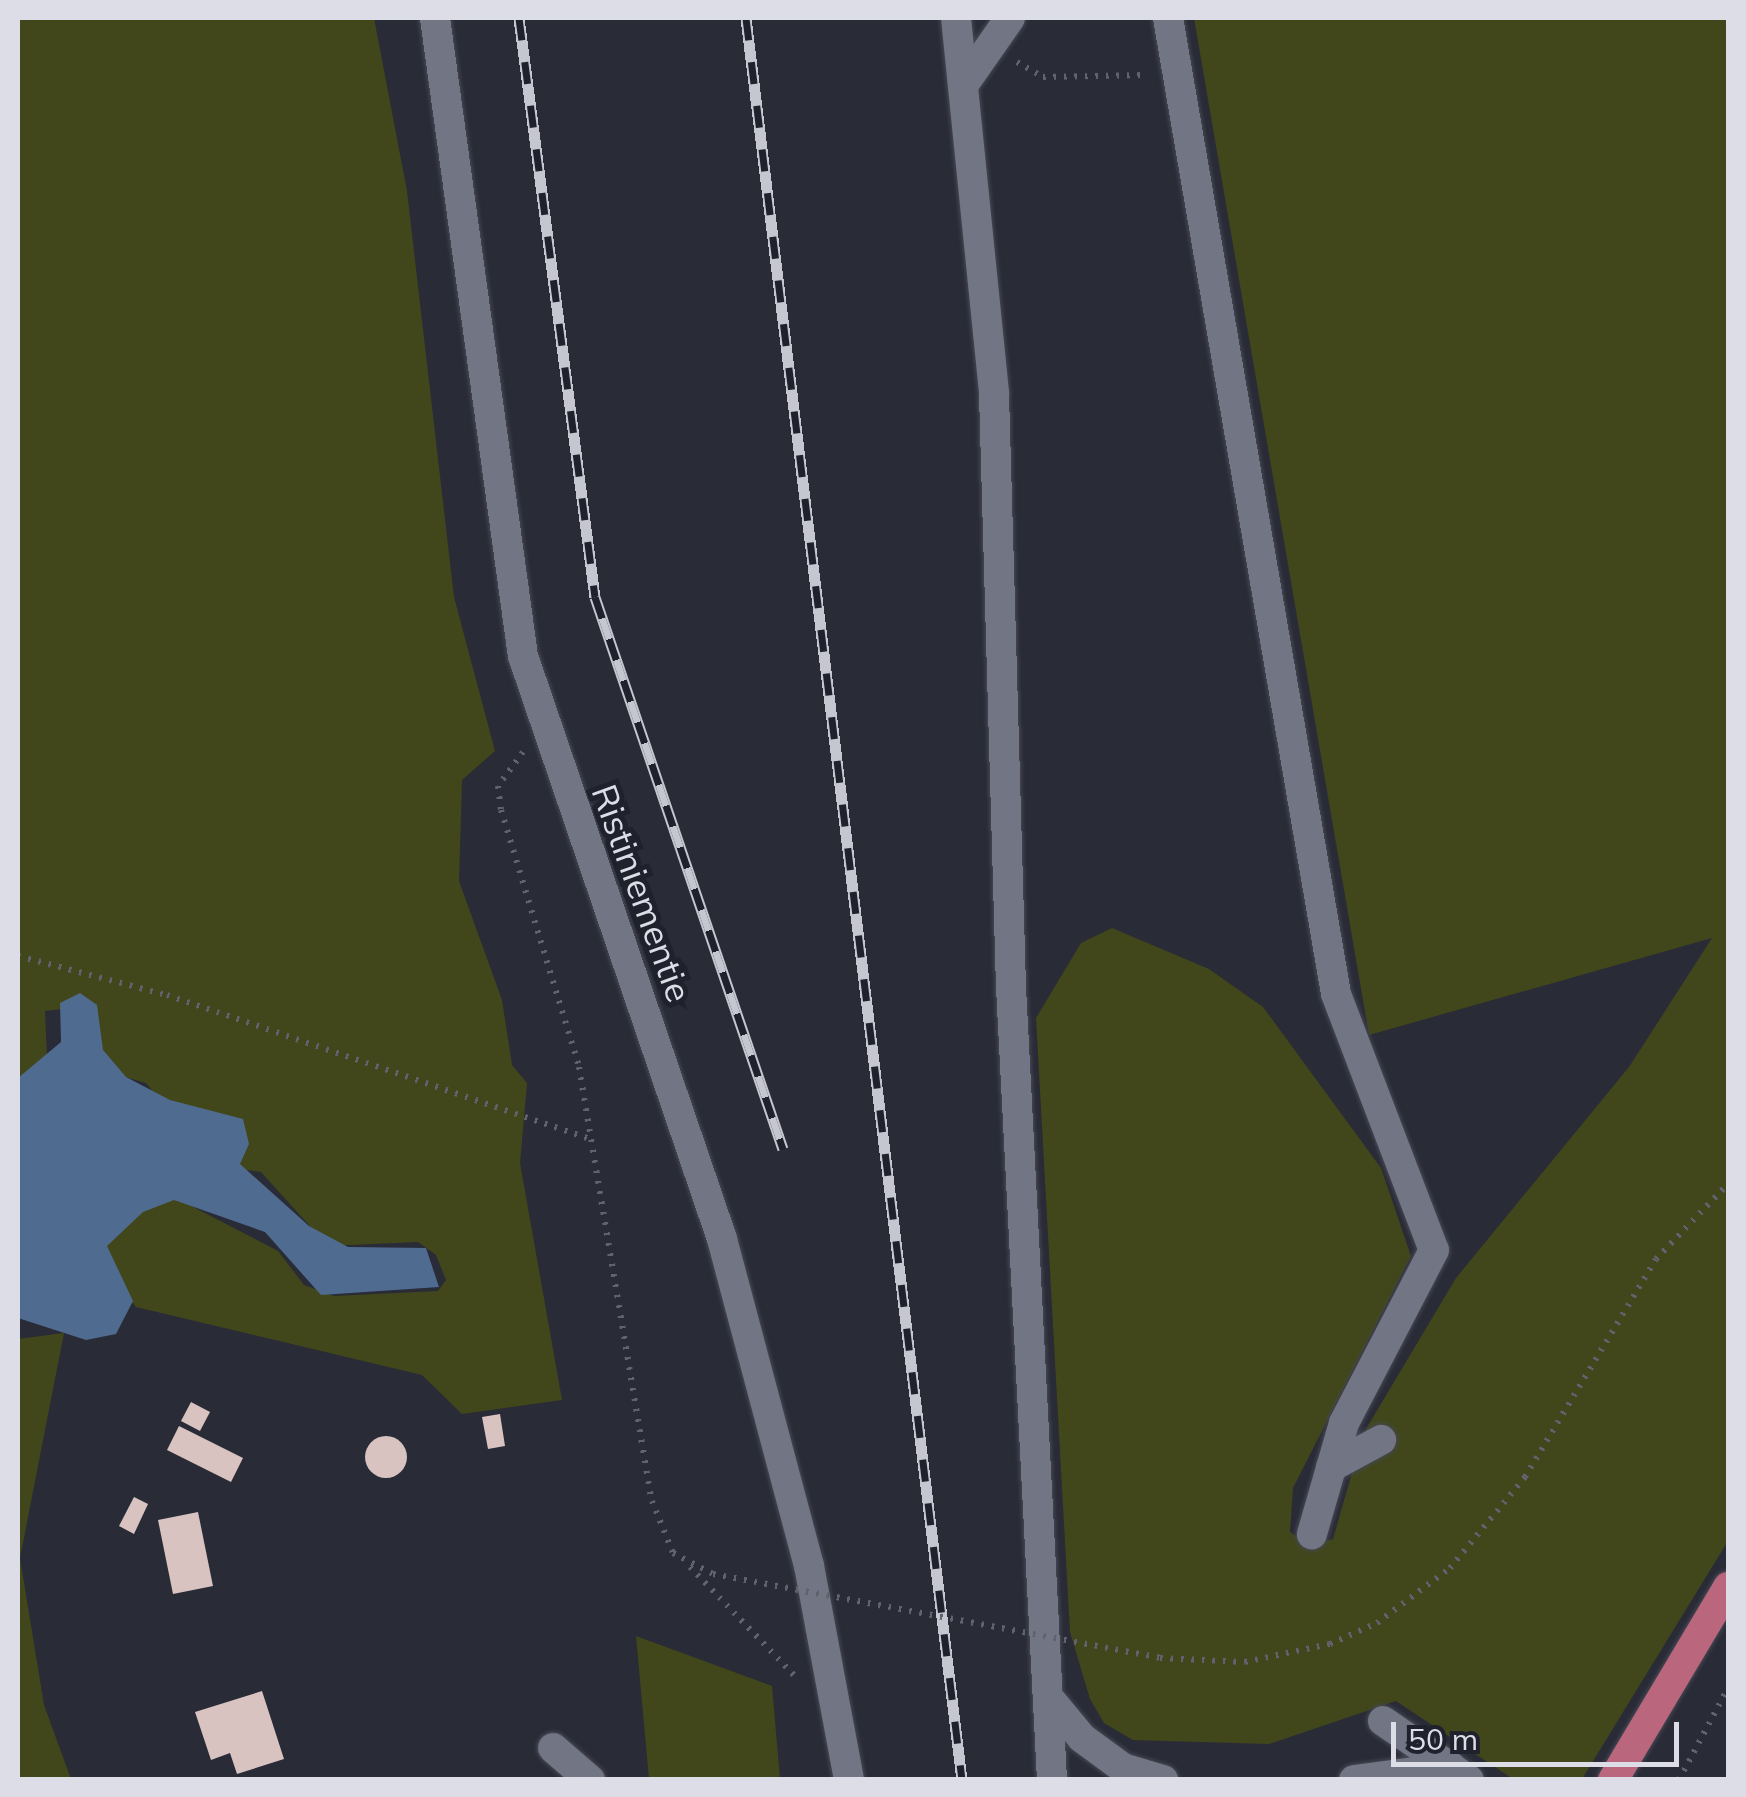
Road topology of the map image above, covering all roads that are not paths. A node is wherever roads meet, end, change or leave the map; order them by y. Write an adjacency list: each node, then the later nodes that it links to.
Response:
1 (435, 18): 15 (street, Ristiniementie)
2 (956, 18): 5 (street)
3 (1010, 18): 5 (street)
4 (1168, 18): 7 (street)
5 (964, 84): 10 (street)
6 (1382, 1440): 7 (street)
7 (1331, 1468): 8 (street)
8 (1312, 1534)
9 (1728, 1587): 19 (main road)
10 (1048, 1696): 16 (street); 17 (street)
11 (1383, 1721): 13 (street)
12 (553, 1748): 14 (street)
13 (1460, 1773): 18 (street)
14 (590, 1780)
15 (849, 1780)
16 (1052, 1780)
17 (1163, 1780)
18 (1354, 1780)
19 (1613, 1780)

